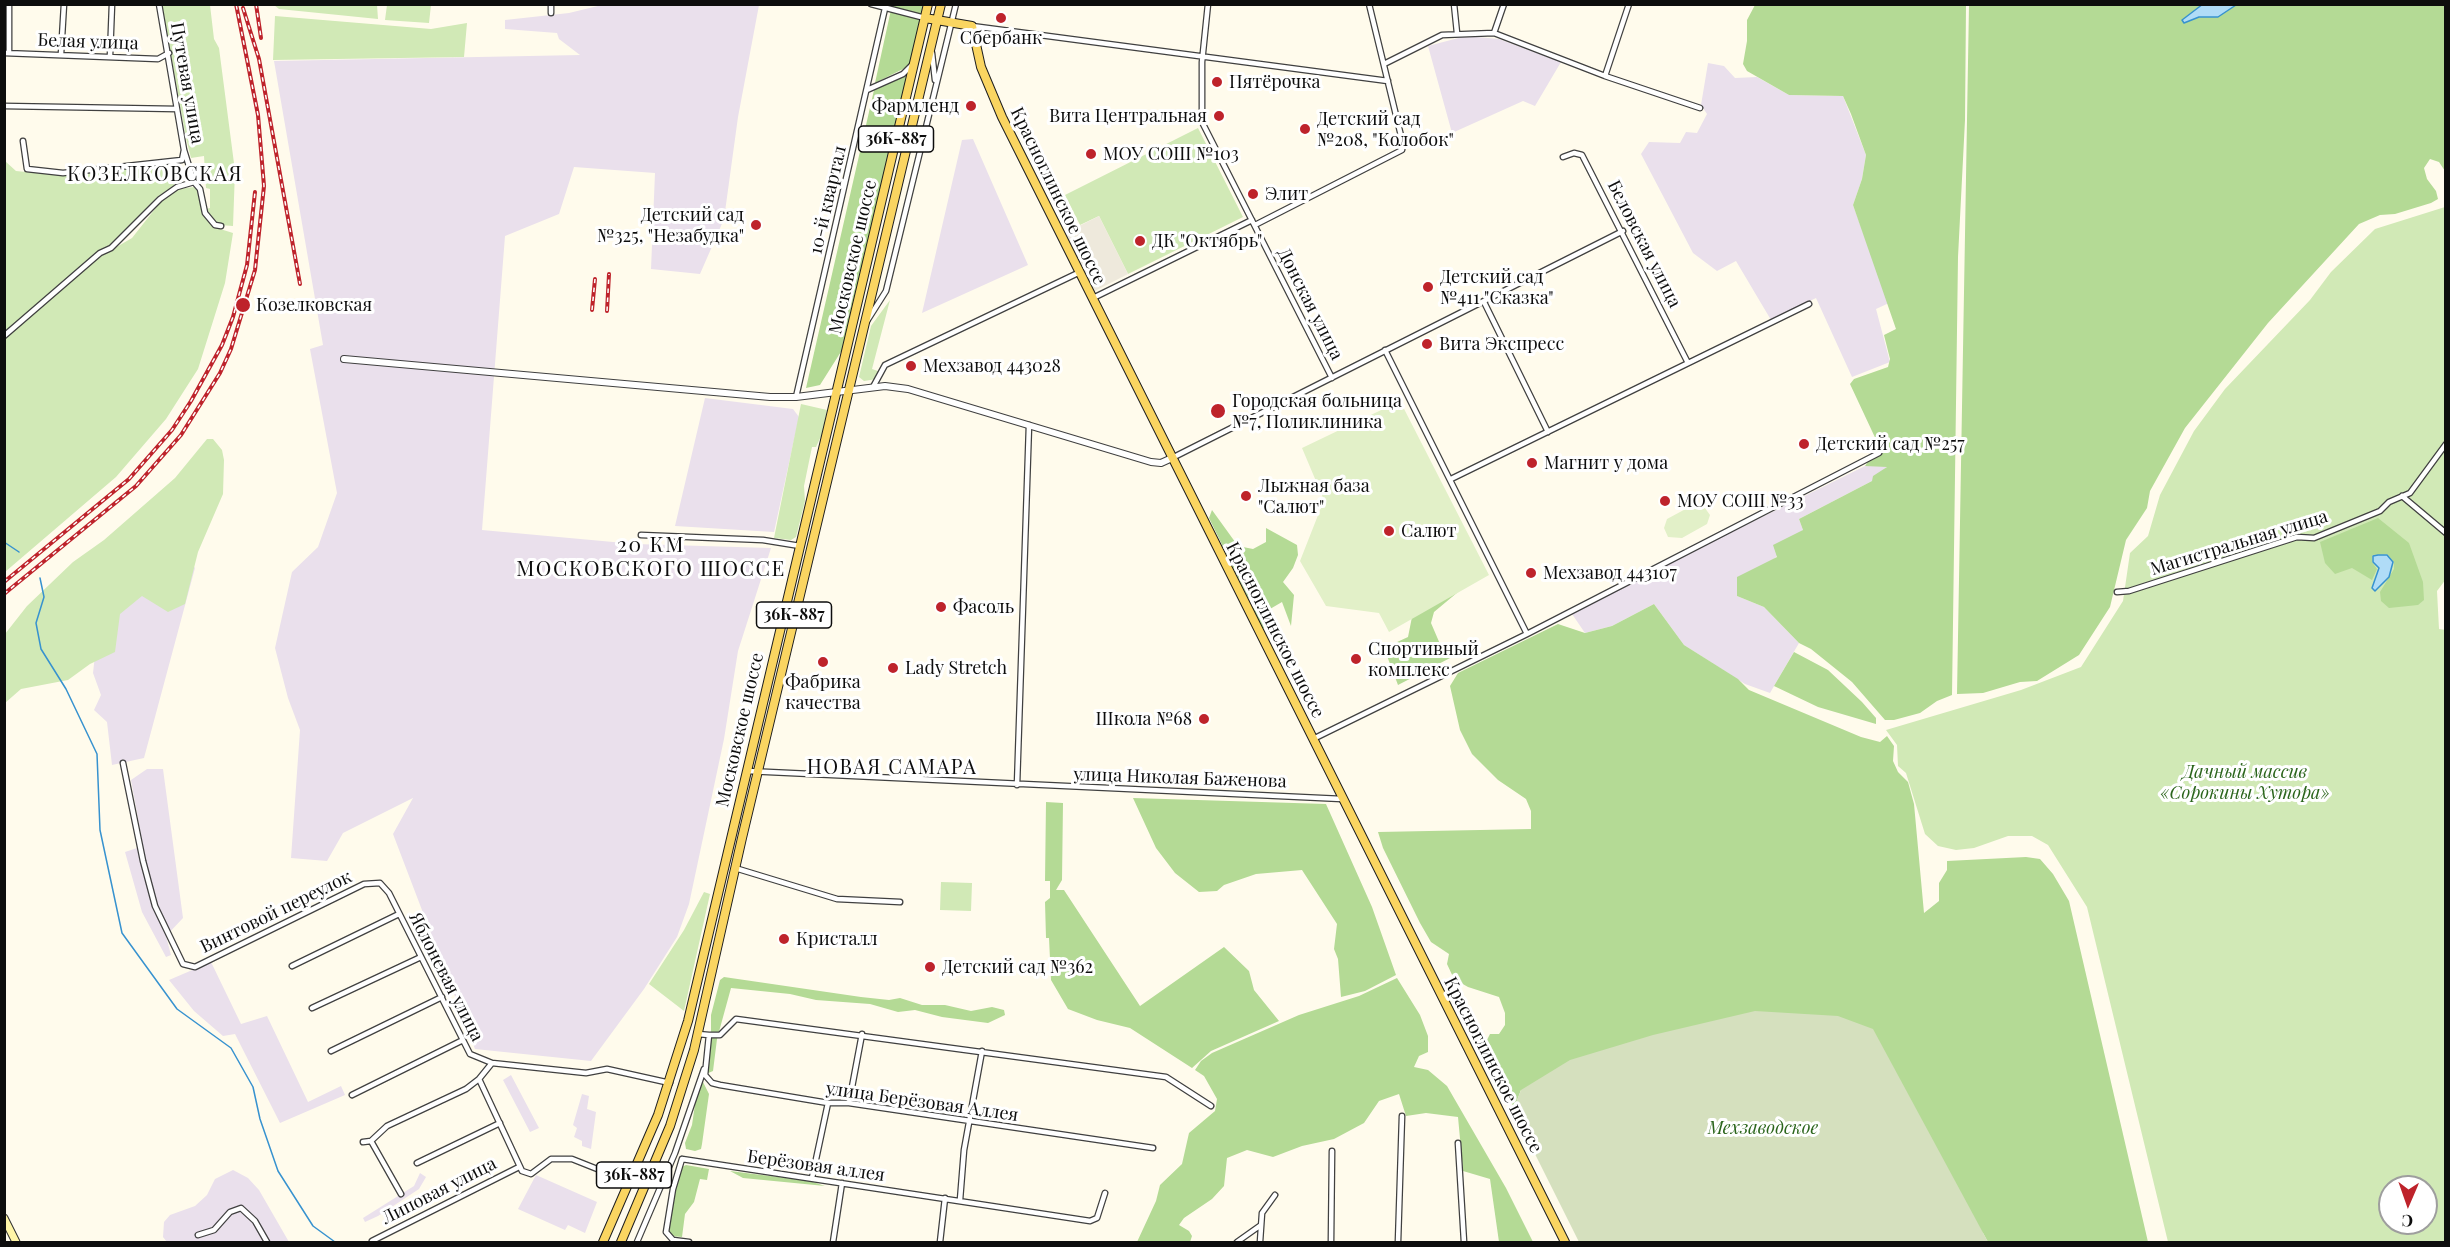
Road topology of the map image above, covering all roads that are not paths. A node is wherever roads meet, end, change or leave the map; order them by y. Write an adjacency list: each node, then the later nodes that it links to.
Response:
1 (9, 4): 24 (street)
2 (64, 4): 26 (street)
3 (112, 4): 27 (street)
4 (159, 4): 25 (street, Путевая улица)
5 (551, 4): 16 (street)
6 (871, 4): 15 (street)
7 (928, 4): 17 (main road, Московское шоссе / 36К-887)
8 (941, 4): 18 (main road, Московское шоссе / 36К-887)
9 (956, 4): 19 (street)
10 (1208, 4): 28 (street, Донская улица)
11 (1369, 4): 30 (street)
12 (1454, 4): 21 (street)
13 (1504, 4): 22 (street)
14 (1629, 4): 31 (street)
15 (885, 6): 17 (street); 34 (street, 10-й квартал)
16 (551, 13)
17 (925, 18): 18 (main road); 29 (main road, Московское шоссе / 36К-887)
18 (937, 20): 19 (main road); 23 (main road, Московское шоссе / 36К-887)
19 (952, 22): 20 (main road); 33 (street)
20 (972, 26): 28 (street); 45 (main road, Красноглинское шоссе)
21 (1457, 33): 22 (street); 30 (street)
22 (1494, 33): 31 (street)
23 (931, 46): 33 (street); 49 (main road, Московское шоссе / 36К-887)
24 (7, 53): 26 (street, Белая улица)
25 (169, 53): 27 (street, Белая улица); 37 (street, Путевая улица)
26 (61, 54): 27 (street, Белая улица)
27 (110, 56)
28 (1203, 58): 32 (street); 42 (street, Донская улица)
29 (912, 64): 34 (street); 57 (main road, Московское шоссе / 36К-887)
30 (1384, 64): 32 (street)
31 (1605, 76): 36 (street)
32 (1388, 81): 42 (street)
33 (936, 83): 49 (street)
34 (867, 90): 58 (street, 10-й квартал)
35 (4, 106): 37 (street)
36 (1700, 108)
37 (177, 109): 39 (street, Путевая улица)
38 (22, 141): 39 (street)
39 (184, 150): 41 (street, Путевая улица)
40 (1563, 157): 44 (street, Беловская улица)
41 (195, 182): 43 (street, Путевая улица); 50 (street)
42 (1254, 223): 46 (street); 54 (street, Донская улица)
43 (221, 226)
44 (1623, 231): 47 (street); 53 (street, Беловская улица)
45 (1078, 273): 46 (main road, Красноглинское шоссе); 55 (street)
46 (1092, 299): 63 (main road, Красноглинское шоссе)
47 (1484, 302): 51 (street); 60 (street)
48 (1809, 304): 53 (street)
49 (864, 326): 56 (main road, Московское шоссе / 36К-887)
50 (4, 336)
51 (1385, 350): 54 (street); 64 (street)
52 (344, 359): 58 (street)
53 (1688, 363): 60 (street)
54 (1332, 378): 63 (street)
55 (873, 387): 56 (street); 59 (street)
56 (848, 392): 57 (street); 74 (main road, Московское шоссе / 36К-887)
57 (836, 393): 58 (street); 68 (main road, Московское шоссе / 36К-887)
58 (796, 397)
59 (1029, 423): 63 (street); 75 (street)
60 (1548, 432): 64 (street)
61 (2445, 444): 65 (street, Магистральная улица)
62 (1879, 453): 70 (street)
63 (1172, 458): 71 (main road, Красноглинское шоссе)
64 (1451, 480): 70 (street)
65 (2402, 496): 66 (street); 69 (street, Магистральная улица)
66 (2445, 533)
67 (641, 535): 68 (street)
68 (800, 546): 73 (main road, Московское шоссе / 36К-887)
69 (2117, 592)
70 (1527, 634): 71 (street)
71 (1313, 739): 76 (main road, Красноглинское шоссе)
72 (123, 763): 78 (street, Винтовой переулок)
73 (747, 771): 74 (street, улица Николая Баженова); 85 (main road, Московское шоссе / 36К-887)
74 (758, 774): 75 (street, улица Николая Баженова); 77 (main road, Московское шоссе / 36К-887)
75 (1017, 785): 76 (street, улица Николая Баженова)
76 (1342, 799): 141 (main road, Красноглинское шоссе)
77 (735, 868): 79 (street); 86 (main road, Московское шоссе / 36К-887)
78 (377, 882): 80 (street, Яблоневая улица)
79 (900, 902)
80 (399, 914): 81 (street, Яблоневая улица); 82 (street)
81 (421, 957): 83 (street, Яблоневая улица); 84 (street)
82 (292, 966)
83 (442, 997): 90 (street, Яблоневая улица); 93 (street)
84 (312, 1008)
85 (688, 1021): 86 (main road); 91 (main road, Московское шоссе / 36К-887)
86 (700, 1024): 87 (main road, Московское шоссе / 36К-887)
87 (698, 1034): 89 (street); 92 (main road, Московское шоссе / 36К-887)
88 (862, 1034): 89 (street); 94 (street); 101 (street)
89 (709, 1035): 95 (street)
90 (463, 1040): 96 (street, Яблоневая улица); 99 (street)
91 (681, 1046): 92 (main road); 98 (main road, Московское шоссе / 36К-887)
92 (694, 1050): 131 (main road, Московское шоссе / 36К-887)
93 (331, 1051)
94 (982, 1051): 102 (street); 104 (street)
95 (707, 1061): 100 (street, улица Берёзовая Аллея); 111 (street)
96 (492, 1063): 97 (street, Яблоневая улица); 98 (street)
97 (479, 1079): 105 (street); 107 (street, Яблоневая улица)
98 (670, 1083): 116 (main road, Московское шоссе / 36К-887)
99 (352, 1095)
100 (828, 1103): 101 (street, улица Берёзовая Аллея); 115 (street)
101 (849, 1103): 104 (street, улица Берёзовая Аллея)
102 (1210, 1106)
103 (1402, 1116): 139 (street)
104 (969, 1121): 109 (street, улица Берёзовая Аллея); 122 (street)
105 (500, 1123): 113 (street); 114 (street)
106 (363, 1142): 107 (street)
107 (371, 1142): 119 (street)
108 (1458, 1143): 140 (street)
109 (1153, 1148)
110 (1332, 1151): 138 (street)
111 (675, 1153): 112 (street); 132 (street)
112 (682, 1159): 115 (street, Берёзовая аллея); 127 (street)
113 (417, 1163)
114 (521, 1169): 116 (street, Липовая улица); 126 (street, Липовая улица)
115 (812, 1178): 117 (street, Берёзовая аллея)
116 (631, 1183): 130 (main road, Московское шоссе / 36К-887)
117 (842, 1183): 121 (street, Берёзовая аллея); 134 (street)
118 (1105, 1193): 122 (street, Берёзовая аллея)
119 (401, 1194)
120 (1275, 1195): 124 (street)
121 (945, 1198): 122 (street, Берёзовая аллея); 135 (street)
122 (960, 1200)
123 (4, 1218): 128 (main road)
124 (1261, 1225): 136 (street); 137 (street)
125 (198, 1235): 129 (street)
126 (372, 1241)
127 (673, 1241): 133 (street)
128 (16, 1242)
129 (267, 1242)
130 (603, 1242)
131 (621, 1242)
132 (637, 1242)
133 (689, 1242)
134 (833, 1242)
135 (940, 1242)
136 (1237, 1242)
137 (1260, 1242)
138 (1330, 1242)
139 (1398, 1242)
140 (1464, 1242)
141 (1565, 1242)

